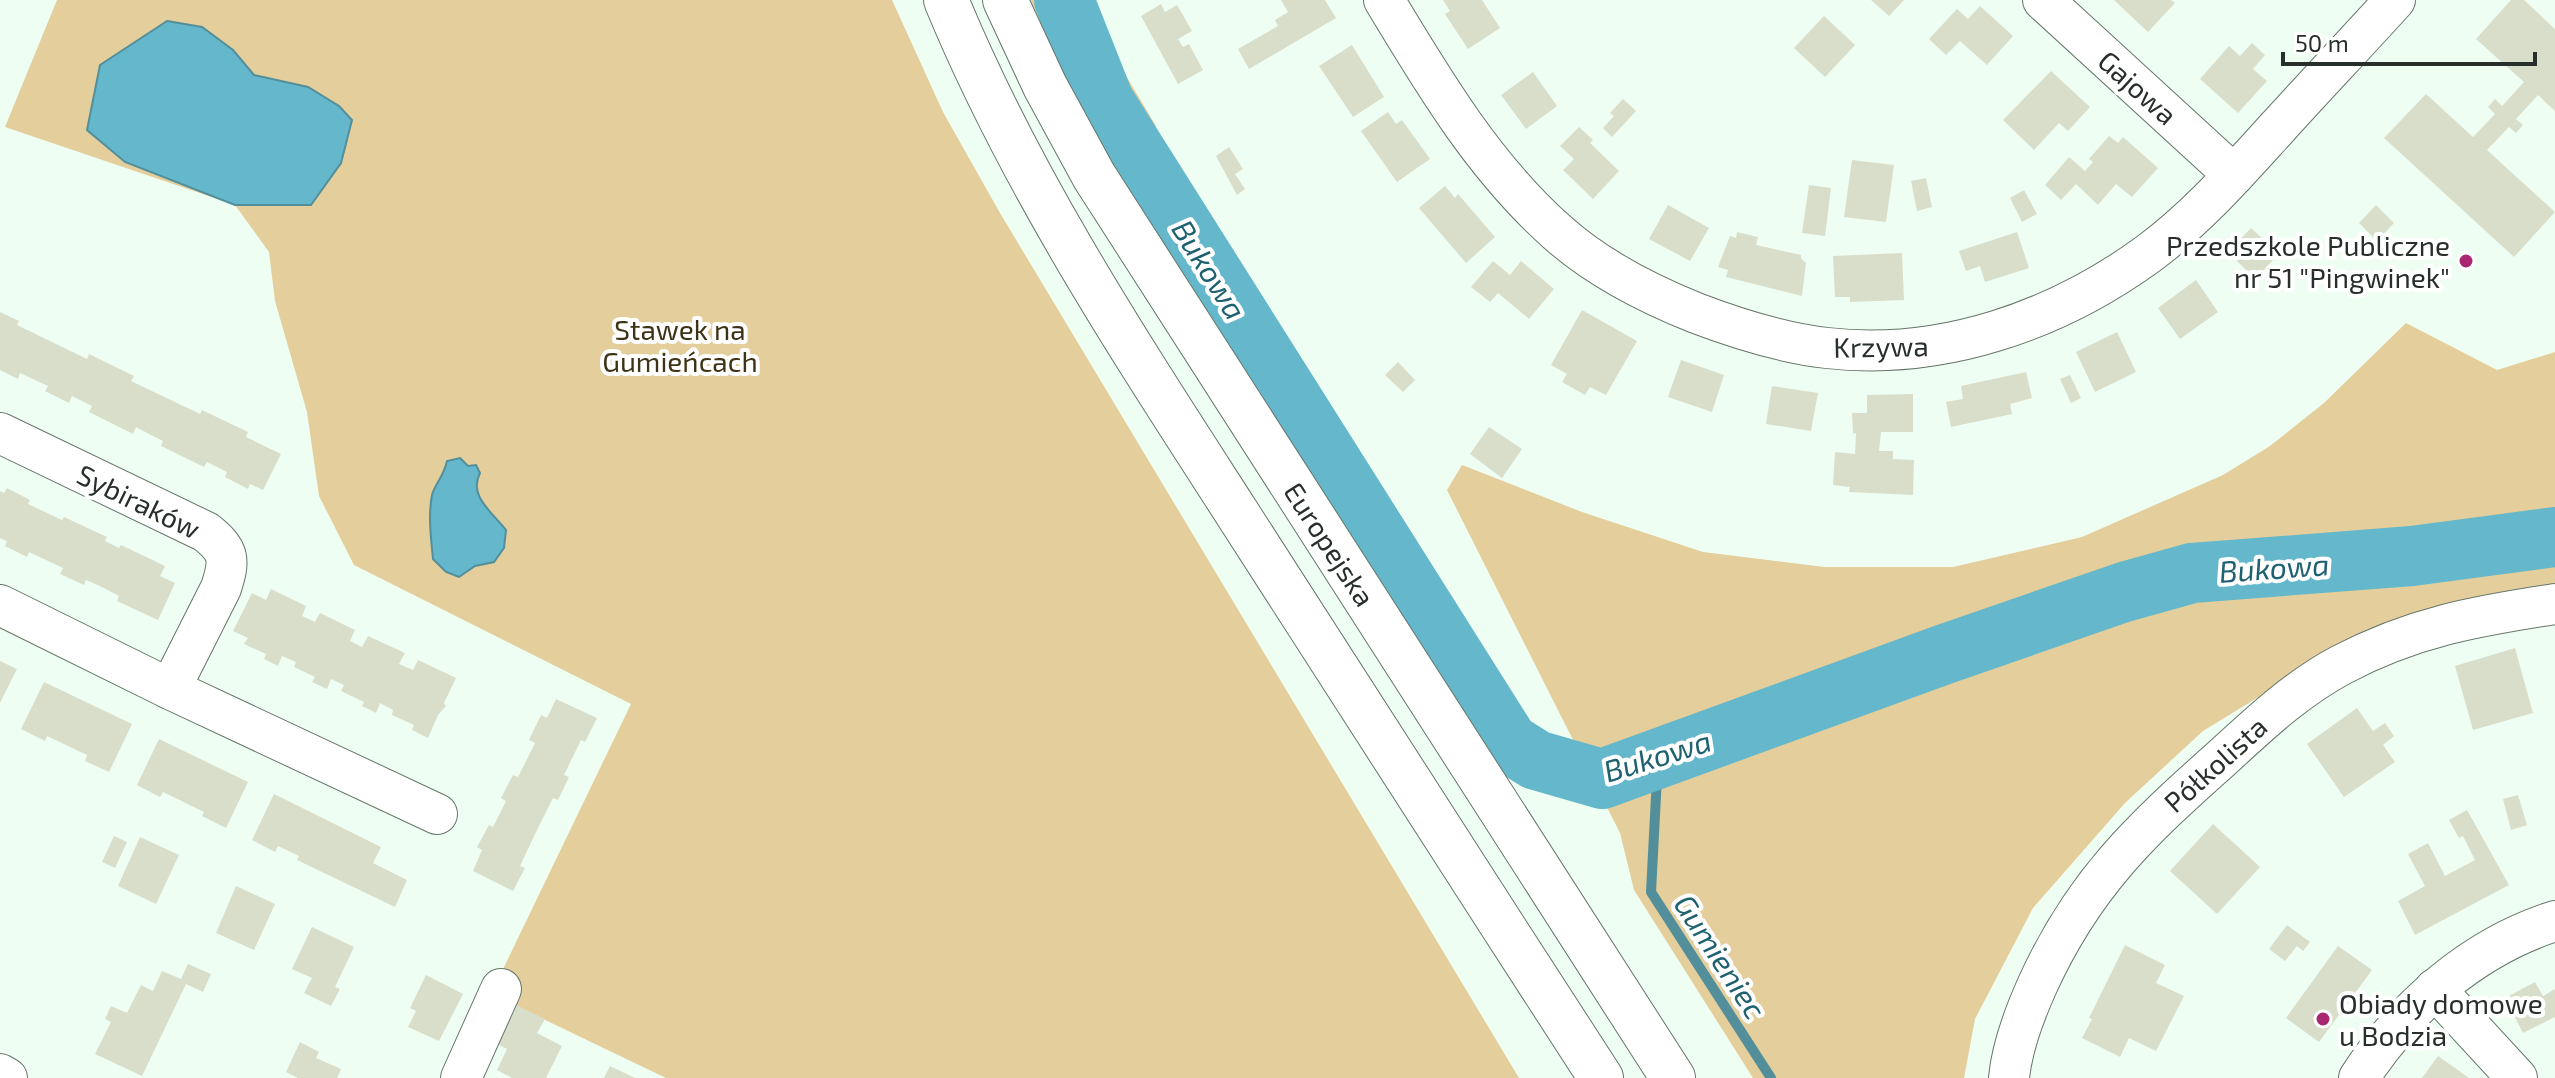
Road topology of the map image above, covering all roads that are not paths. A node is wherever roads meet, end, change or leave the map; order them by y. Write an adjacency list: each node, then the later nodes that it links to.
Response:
1 (946, 0): 18 (main road)
2 (1005, 0): 19 (main road, Europejska)
3 (1384, 0): 6 (street, Krzywa)
4 (2043, 0): 6 (street, Gajowa)
5 (2395, 0): 6 (street, Krzywa)
6 (2234, 175)
7 (0, 433): 10 (street, Sybiraków)
8 (2555, 604): 20 (street, Półkolista)
9 (0, 605): 10 (street)
10 (170, 689): 11 (street)
11 (437, 814)
12 (2555, 921): 14 (street)
13 (501, 989): 17 (street)
14 (2435, 989): 21 (street); 22 (street)
15 (0, 1074): 16 (street)
16 (7, 1078)
17 (461, 1078)
18 (1601, 1078)
19 (1673, 1078)
20 (2009, 1078)
21 (2359, 1078)
22 (2517, 1078)

